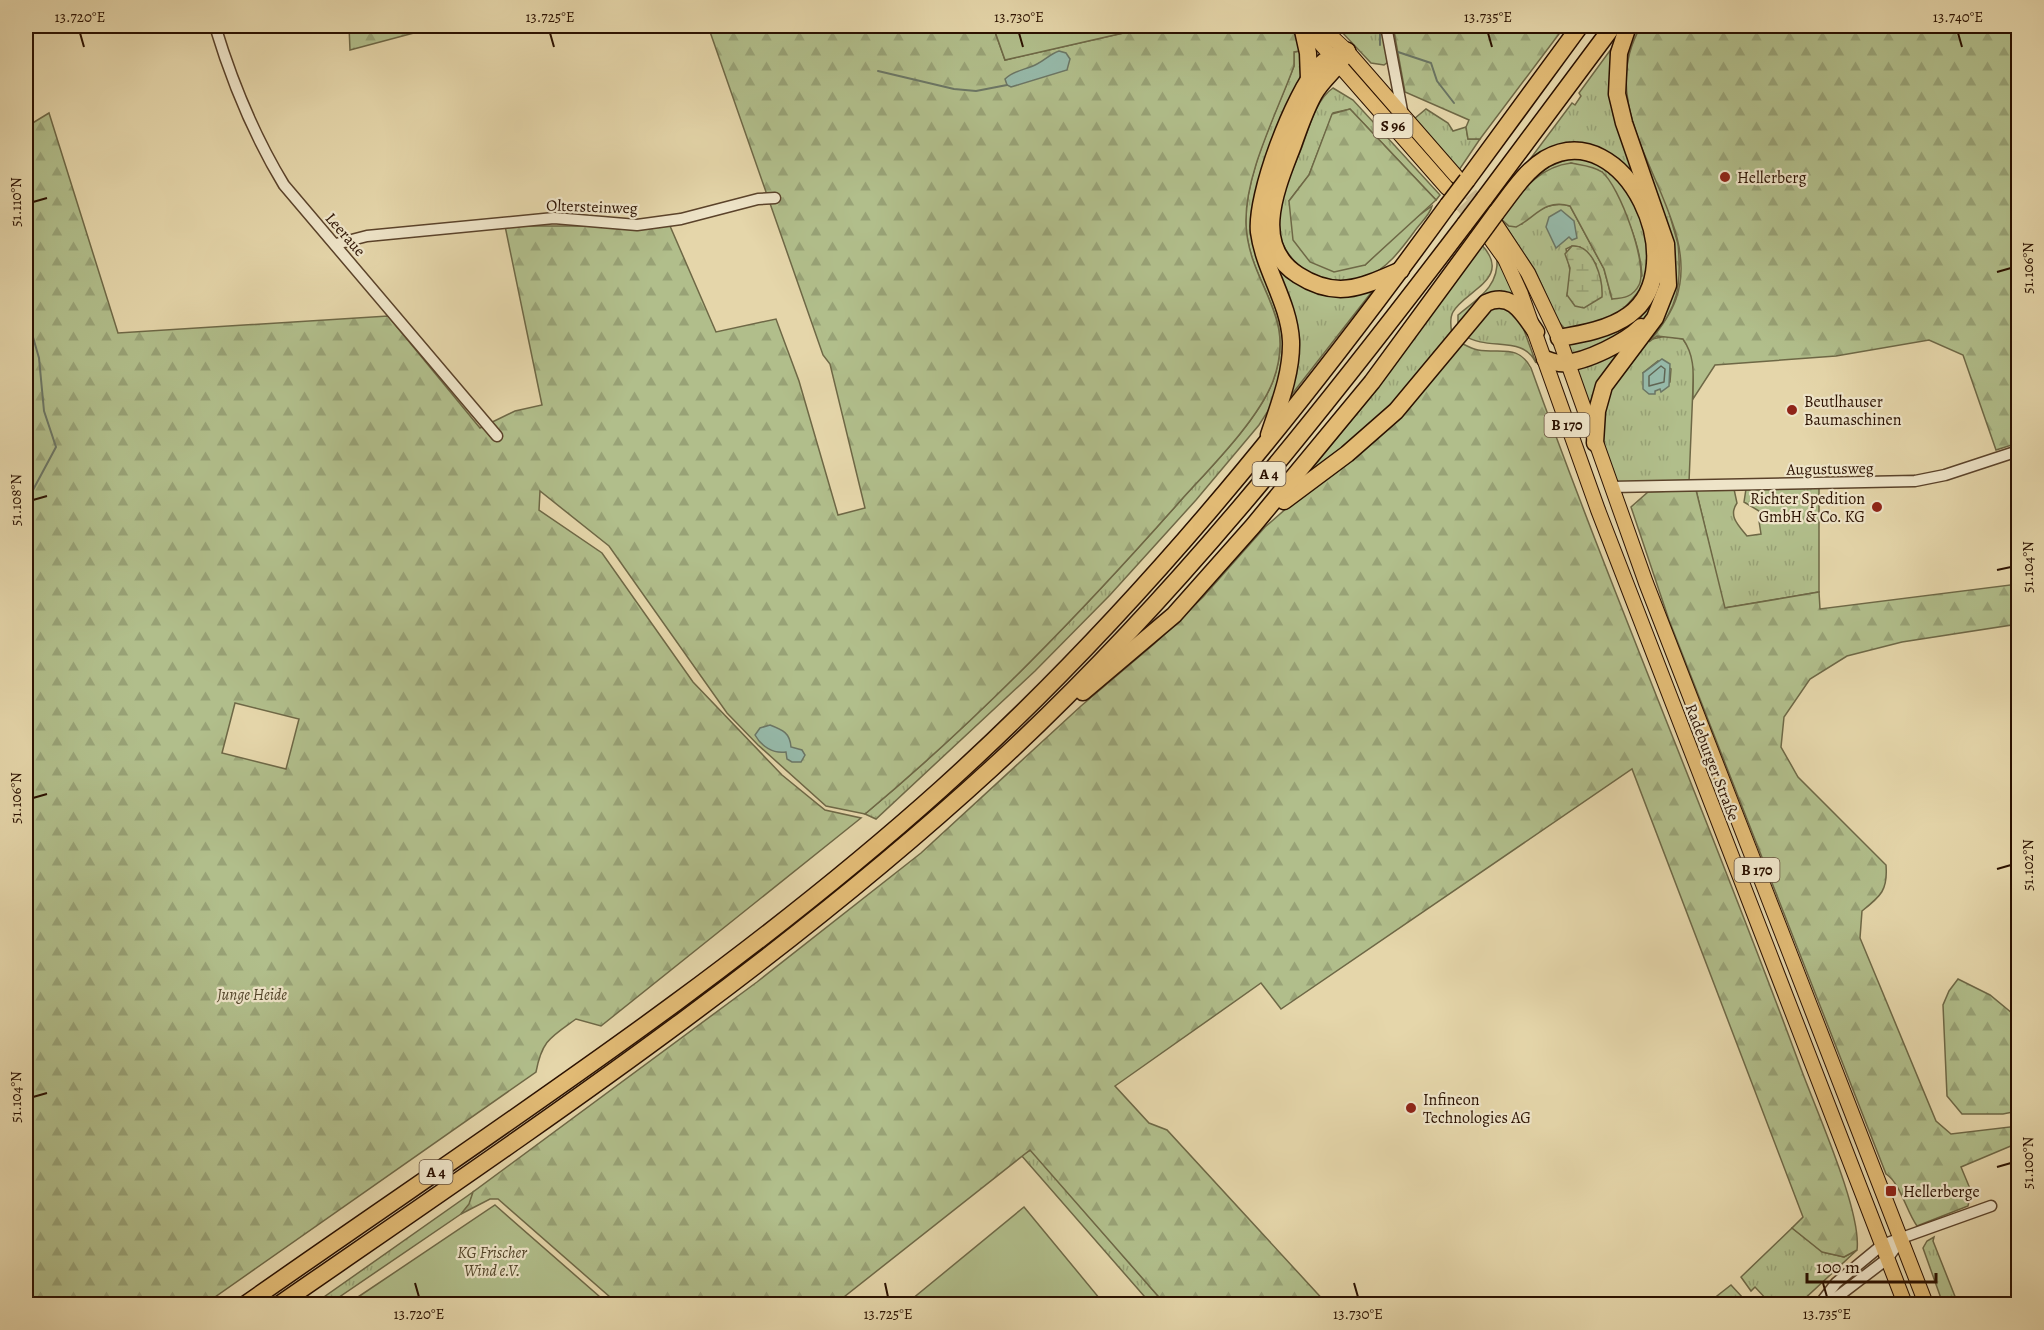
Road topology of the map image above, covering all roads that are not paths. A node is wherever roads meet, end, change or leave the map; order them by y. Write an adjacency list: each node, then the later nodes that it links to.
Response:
1 (215, 26): 15 (street, Leeraue)
2 (1303, 26): 8 (main road, S 96); 9 (highway)
3 (1320, 26): 8 (main road, S 96)
4 (1386, 26): 10 (street)
5 (1580, 26): 11 (highway, A 4)
6 (1613, 26): 30 (highway, A 4, bridge)
7 (1628, 26): 17 (highway)
8 (1339, 57): 9 (highway); 10 (main road, S 96); 12 (main road, S 96); 16 (highway)
9 (1309, 79): 24 (highway)
10 (1403, 116): 11 (main road, S 96)
11 (1462, 178): 16 (highway, A 4, bridge)
12 (1447, 188)
13 (775, 198): 15 (street, Oltersteinweg)
14 (1489, 227): 18 (main road, Radeburger Straße / B 170); 19 (main road, Radeburger Straße / B 170); 19 (highway); 29 (highway)
15 (336, 244): 22 (street, Leeraue)
16 (1402, 269): 24 (highway, A 4)
17 (1660, 307): 21 (highway); 23 (highway)
18 (1536, 332): 20 (main road, Radeburger Straße / B 170); 29 (highway)
19 (1559, 338): 21 (main road, Radeburger Straße / B 170)
20 (1545, 359): 21 (highway); 33 (main road, Radeburger Straße / B 170)
21 (1568, 363): 23 (main road, Radeburger Straße / B 170)
22 (497, 436)
23 (1595, 443): 26 (main road, Radeburger Straße / B 170)
24 (1266, 444): 35 (highway, A 4)
25 (2019, 451): 27 (street, Augustusweg)
26 (1611, 487): 27 (street, Augustusweg); 28 (main road, Radeburger Straße / B 170)
27 (1637, 488): 28 (street)
28 (1618, 507): 32 (main road, Radeburger Straße / B 170)
29 (1254, 526): 30 (highway)
30 (1055, 708): 36 (highway, A 4)
31 (1991, 1206): 32 (street)
32 (1901, 1240): 33 (street); 34 (street); 40 (main road, Radeburger Straße / B 170)
33 (1882, 1245): 34 (main road, Radeburger Straße / B 170); 37 (street)
34 (1887, 1259): 38 (street); 39 (main road, Radeburger Straße / B 170)
35 (246, 1305)
36 (280, 1305)
37 (1820, 1305)
38 (1828, 1305)
39 (1905, 1305)
40 (1926, 1305)

